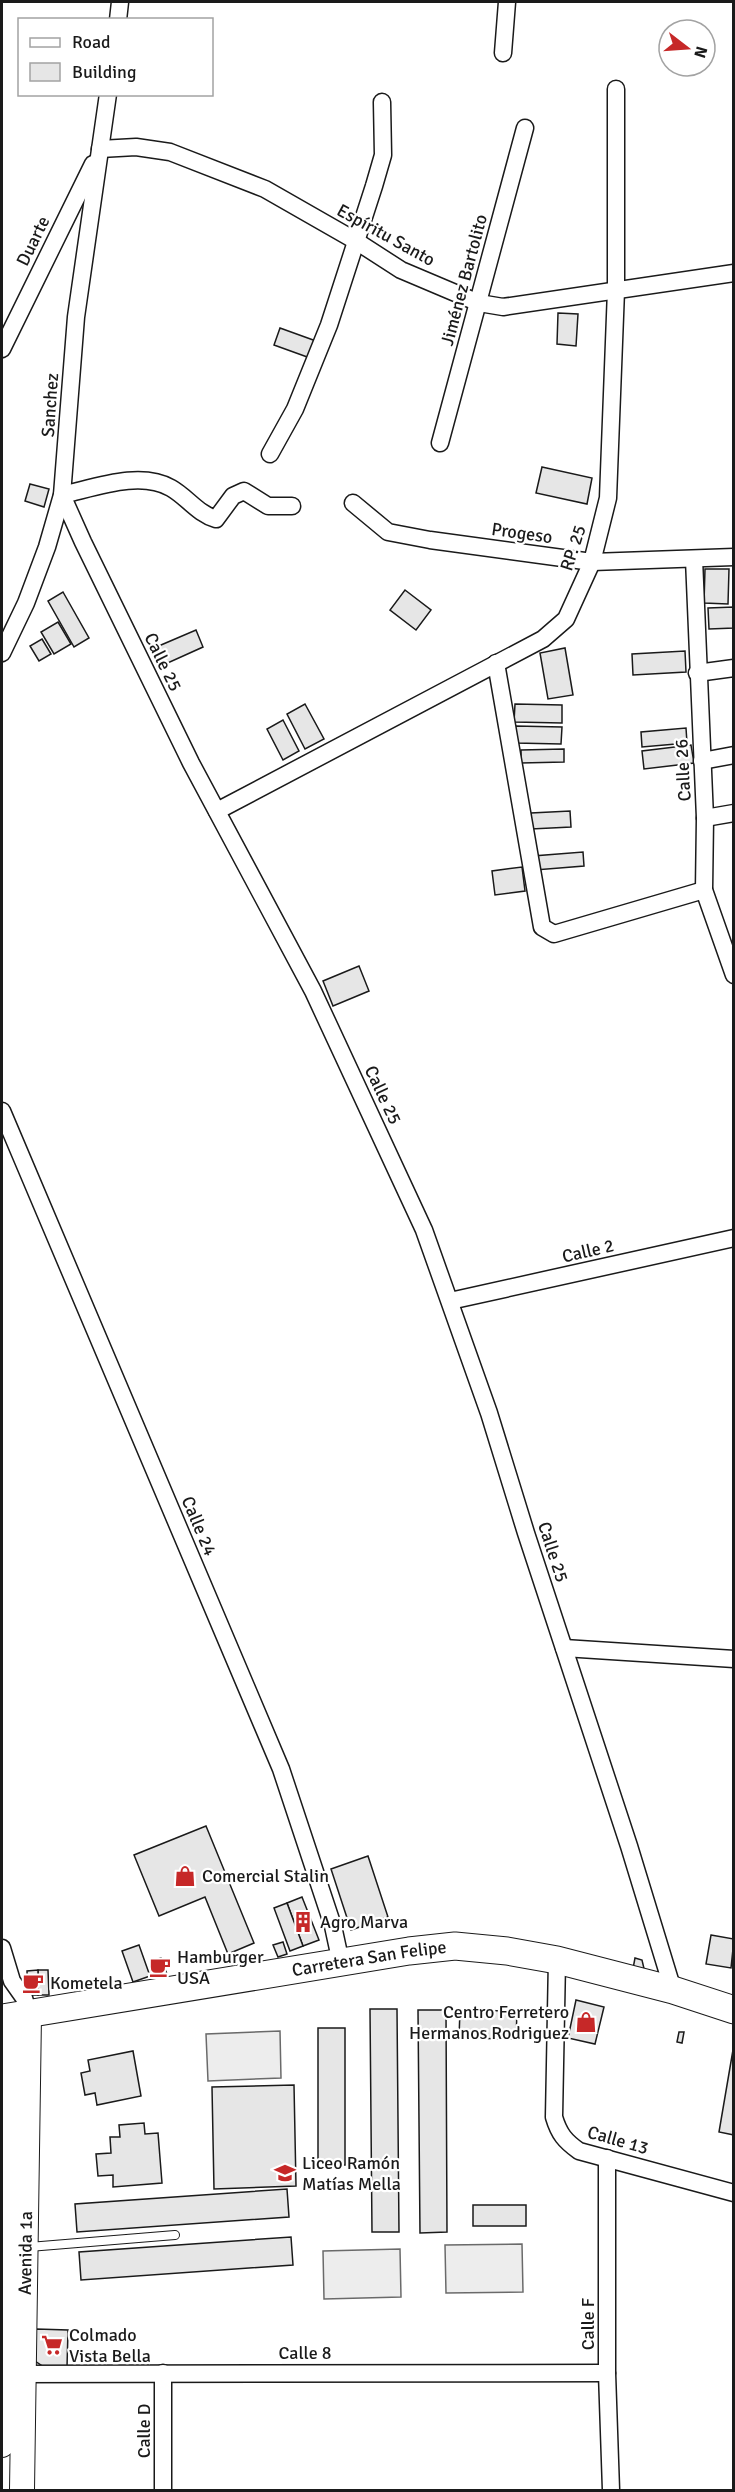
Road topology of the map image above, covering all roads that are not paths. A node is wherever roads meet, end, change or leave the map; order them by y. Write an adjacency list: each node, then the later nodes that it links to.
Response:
1 (120, 2): 3 (street)
2 (507, 2): 4 (street)
3 (118, 18)
4 (503, 53)
5 (616, 89): 12 (street, RP. 25)
6 (108, 96): 9 (street, Sanchez)
7 (382, 102): 10 (street)
8 (525, 128): 13 (street, Jiménez Bartolito)
9 (100, 150): 10 (street, Espíritu Santo); 14 (street, Duarte); 17 (street, Sanchez)
10 (356, 241): 13 (street, Espíritu Santo); 16 (street)
11 (734, 273): 12 (street, Espíritu Santo)
12 (616, 290): 13 (street, Espíritu Santo); 22 (street, RP. 25)
13 (479, 303): 15 (street, Jiménez Bartolito)
14 (2, 348)
15 (441, 443)
16 (270, 454)
17 (62, 495): 19 (street); 23 (street, Sanchez); 29 (street, Calle 25)
18 (353, 503): 22 (street, Progeso)
19 (292, 506)
20 (734, 557): 21 (street, Progeso)
21 (694, 559): 22 (street, Progeso); 26 (street, Calle 26)
22 (592, 562): 24 (street, RP. 25)
23 (2, 653)
24 (496, 663): 29 (street, RP. 25); 32 (street)
25 (734, 668): 26 (street)
26 (697, 673): 28 (street, Calle 26)
27 (734, 755): 28 (street)
28 (702, 761): 31 (street, Calle 26)
29 (218, 811): 36 (street, Calle 25)
30 (734, 813): 31 (street)
31 (705, 818): 32 (street, Calle 26)
32 (704, 890): 33 (street, Calle 26)
33 (734, 975)
34 (2, 1111): 41 (street, Calle 24)
35 (734, 1238): 36 (street, Calle 2)
36 (450, 1301): 37 (street, Calle 25)
37 (564, 1648): 38 (street); 42 (street, Calle 25)
38 (734, 1659)
39 (2, 1948): 44 (street)
40 (557, 1960): 41 (main road, Carretera San Felipe); 42 (main road, Carretera San Felipe); 47 (street, Calle 13)
41 (341, 1963): 44 (main road, Carretera San Felipe)
42 (673, 1990): 43 (main road, Carretera San Felipe)
43 (734, 2010)
44 (12, 2017): 45 (main road, Avenida 1a); 46 (main road, Avenida 1a)
45 (4, 2048): 46 (street); 49 (main road, Avenida 1a)
46 (28, 2064): 51 (main road, Avenida 1a)
47 (607, 2158): 48 (street, Calle 13); 54 (street, Calle F)
48 (734, 2193)
49 (3, 2198): 52 (main road, Avenida 1a)
50 (175, 2235): 51 (lane)
51 (27, 2247): 55 (main road, Avenida 1a)
52 (3, 2345): 55 (main road, Avenida 1a)
53 (164, 2373): 54 (street, Calle 8); 55 (street, Calle 8); 58 (street, Calle D)
54 (607, 2373): 59 (street, Calle F)
55 (14, 2374): 56 (main road, Avenida 1a); 57 (main road, Avenida 1a)
56 (2, 2445)
57 (22, 2490)
58 (163, 2490)
59 (611, 2490)

